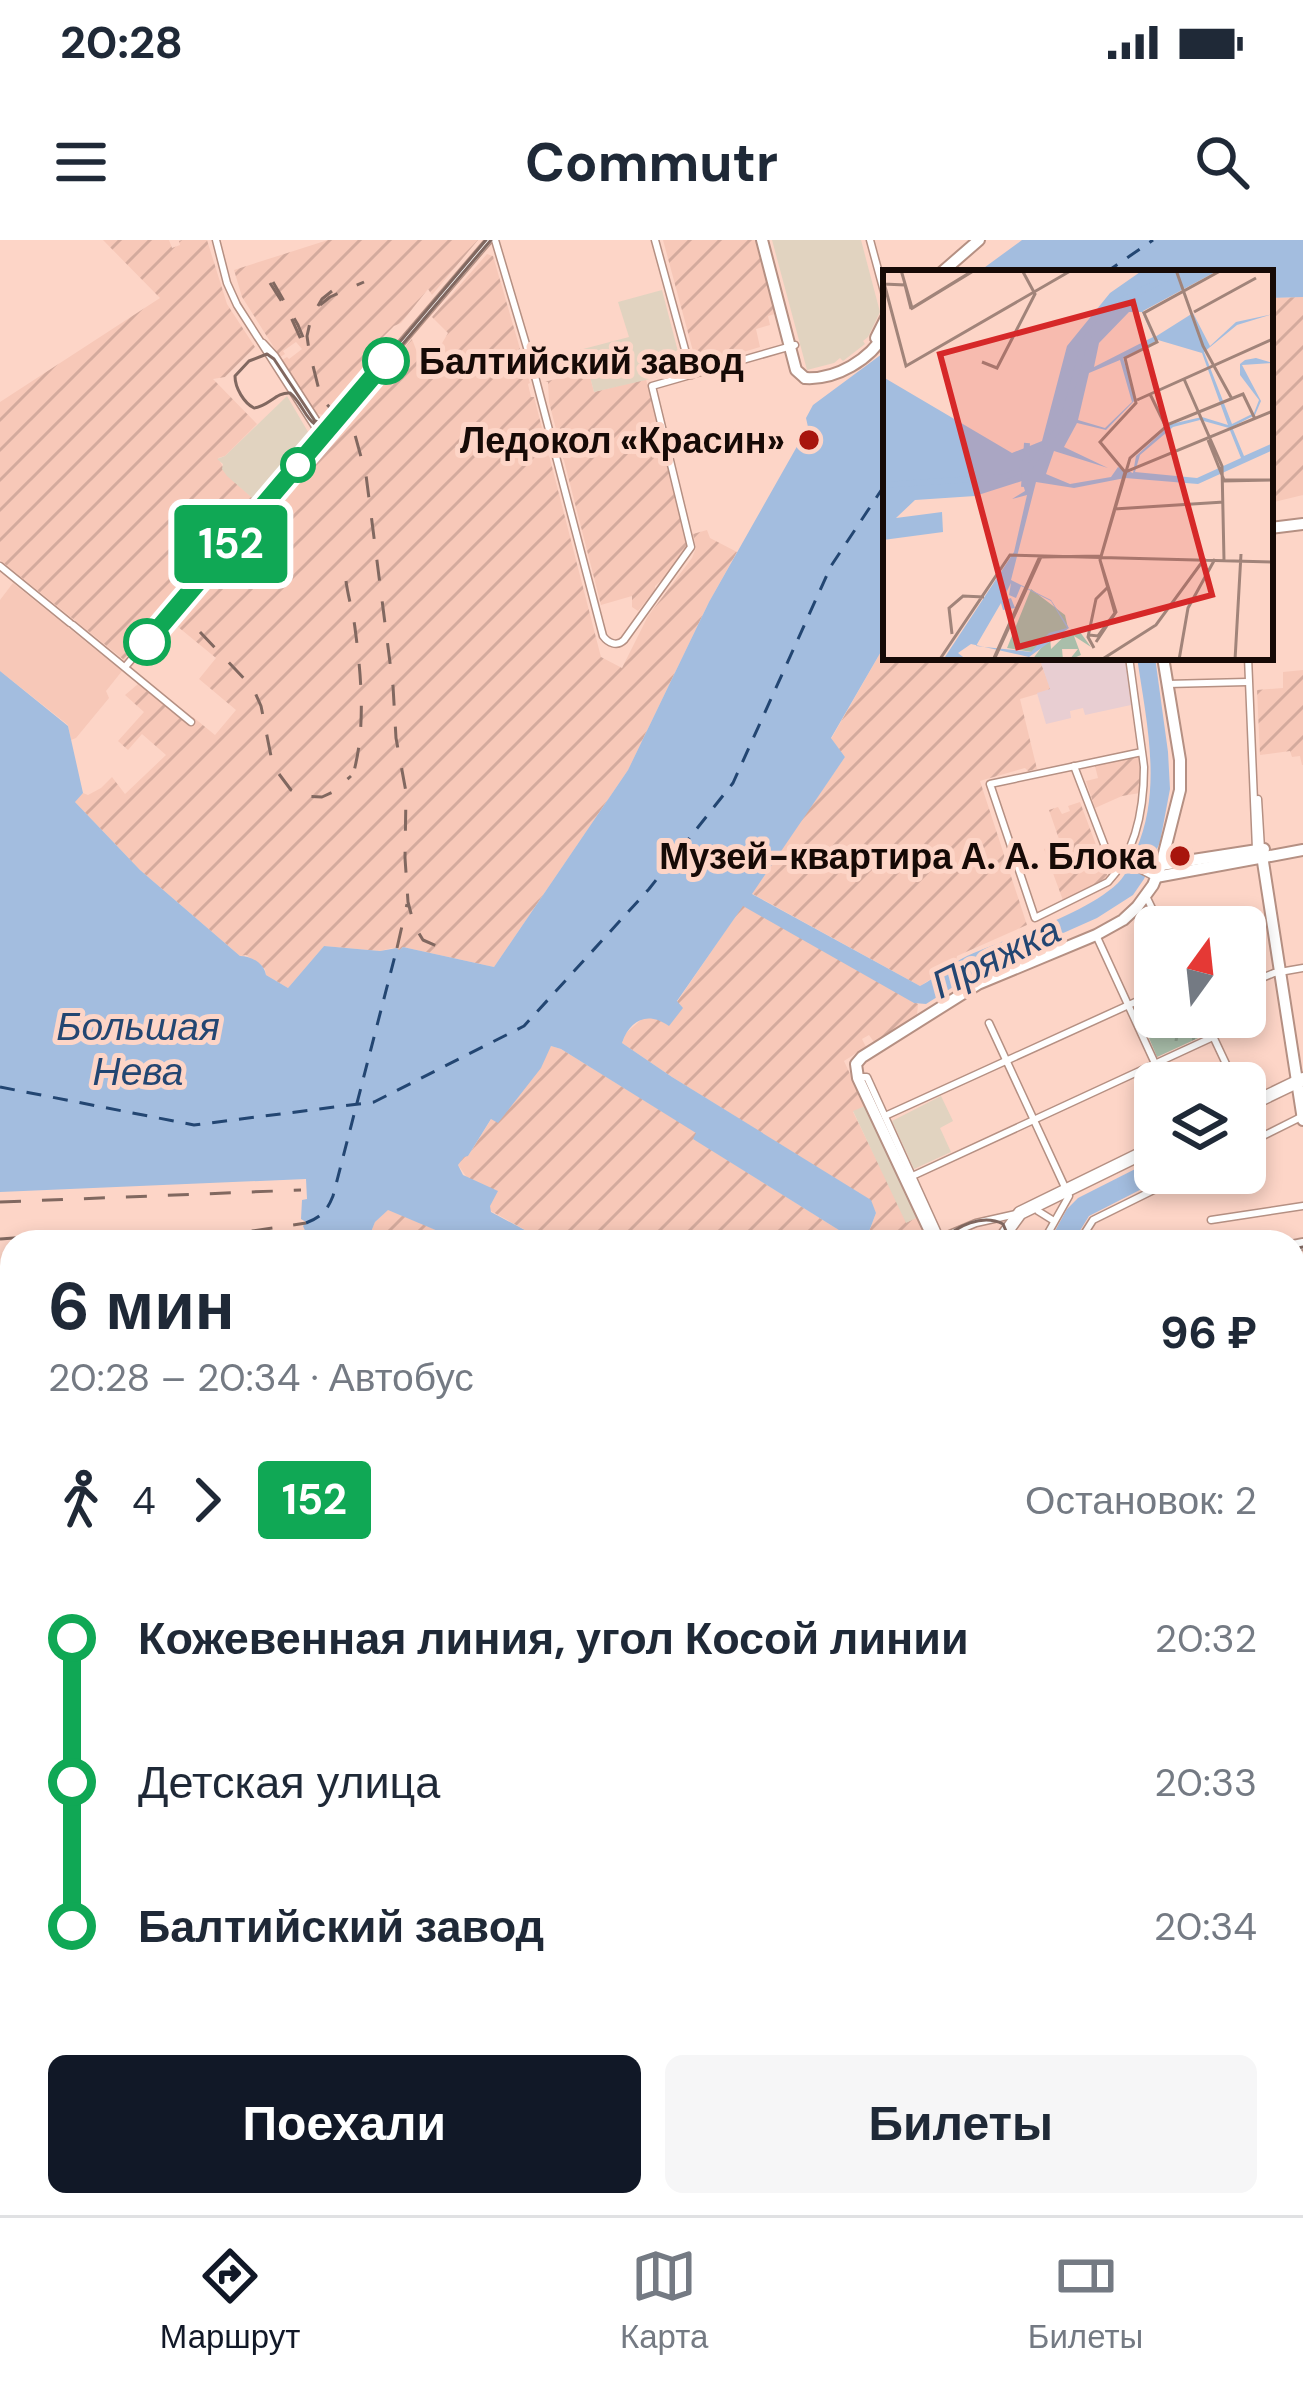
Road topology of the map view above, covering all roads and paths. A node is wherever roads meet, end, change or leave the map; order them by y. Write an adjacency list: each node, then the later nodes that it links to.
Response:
1 (216, 240): 16 (street)
2 (492, 240): 15 (street); 16 (street)
3 (655, 240): 15 (street)
4 (764, 240): 13 (main road)
5 (870, 240): 10 (street)
6 (968, 240): 8 (main road)
7 (978, 240): 9 (main road)
8 (934, 270)
9 (944, 270)
10 (883, 287)
11 (883, 324): 14 (main road)
12 (883, 337): 14 (main road)
13 (793, 346): 14 (main road); 15 (street)
14 (869, 352)
15 (692, 375)
16 (322, 436): 23 (street)
17 (1303, 524): 18 (main road)
18 (1273, 528)
19 (0, 566): 23 (street)
20 (1129, 660): 27 (street)
21 (1163, 660): 25 (main road)
22 (1249, 660): 24 (street)
23 (125, 668): 26 (street)
24 (1251, 682): 25 (street); 30 (street)
25 (1167, 684): 32 (main road)
26 (191, 722)
27 (1142, 752): 28 (street); 31 (street)
28 (1074, 766): 31 (street); 31 (street)
29 (1303, 847): 30 (main road)
30 (1259, 854): 32 (main road); 37 (main road)
31 (1124, 862): 32 (street)
32 (1156, 873): 33 (main road)
33 (1145, 896): 34 (street); 35 (main road)
34 (1150, 906)
35 (1096, 935): 40 (street); 47 (main road)
36 (1303, 968): 37 (street)
37 (1278, 972): 38 (street); 48 (main road)
38 (1266, 977)
39 (1134, 1002): 40 (street)
40 (1128, 1005): 43 (street); 44 (street)
41 (988, 1023): 43 (street)
42 (1212, 1038): 45 (street)
43 (1006, 1061): 50 (street); 51 (street)
44 (1154, 1062)
45 (1159, 1062)
46 (1134, 1074): 51 (street)
47 (859, 1081): 50 (street); 53 (main road)
48 (1300, 1093): 49 (main road); 52 (street)
49 (1266, 1100)
50 (885, 1116): 53 (street)
51 (1034, 1120): 55 (street); 56 (street)
52 (1266, 1125)
53 (900, 1158): 55 (main road)
54 (1134, 1161): 56 (main road)
55 (909, 1177): 62 (main road)
56 (1068, 1194): 59 (main road); 61 (street)
57 (1146, 1194): 66 (street)
58 (1303, 1206): 60 (street)
59 (1030, 1212): 61 (street); 63 (street); 64 (main road)
60 (1211, 1220)
61 (1054, 1221): 65 (street)
62 (933, 1230)
63 (961, 1230)
64 (1013, 1230)
65 (1049, 1230)
66 (1085, 1230)

